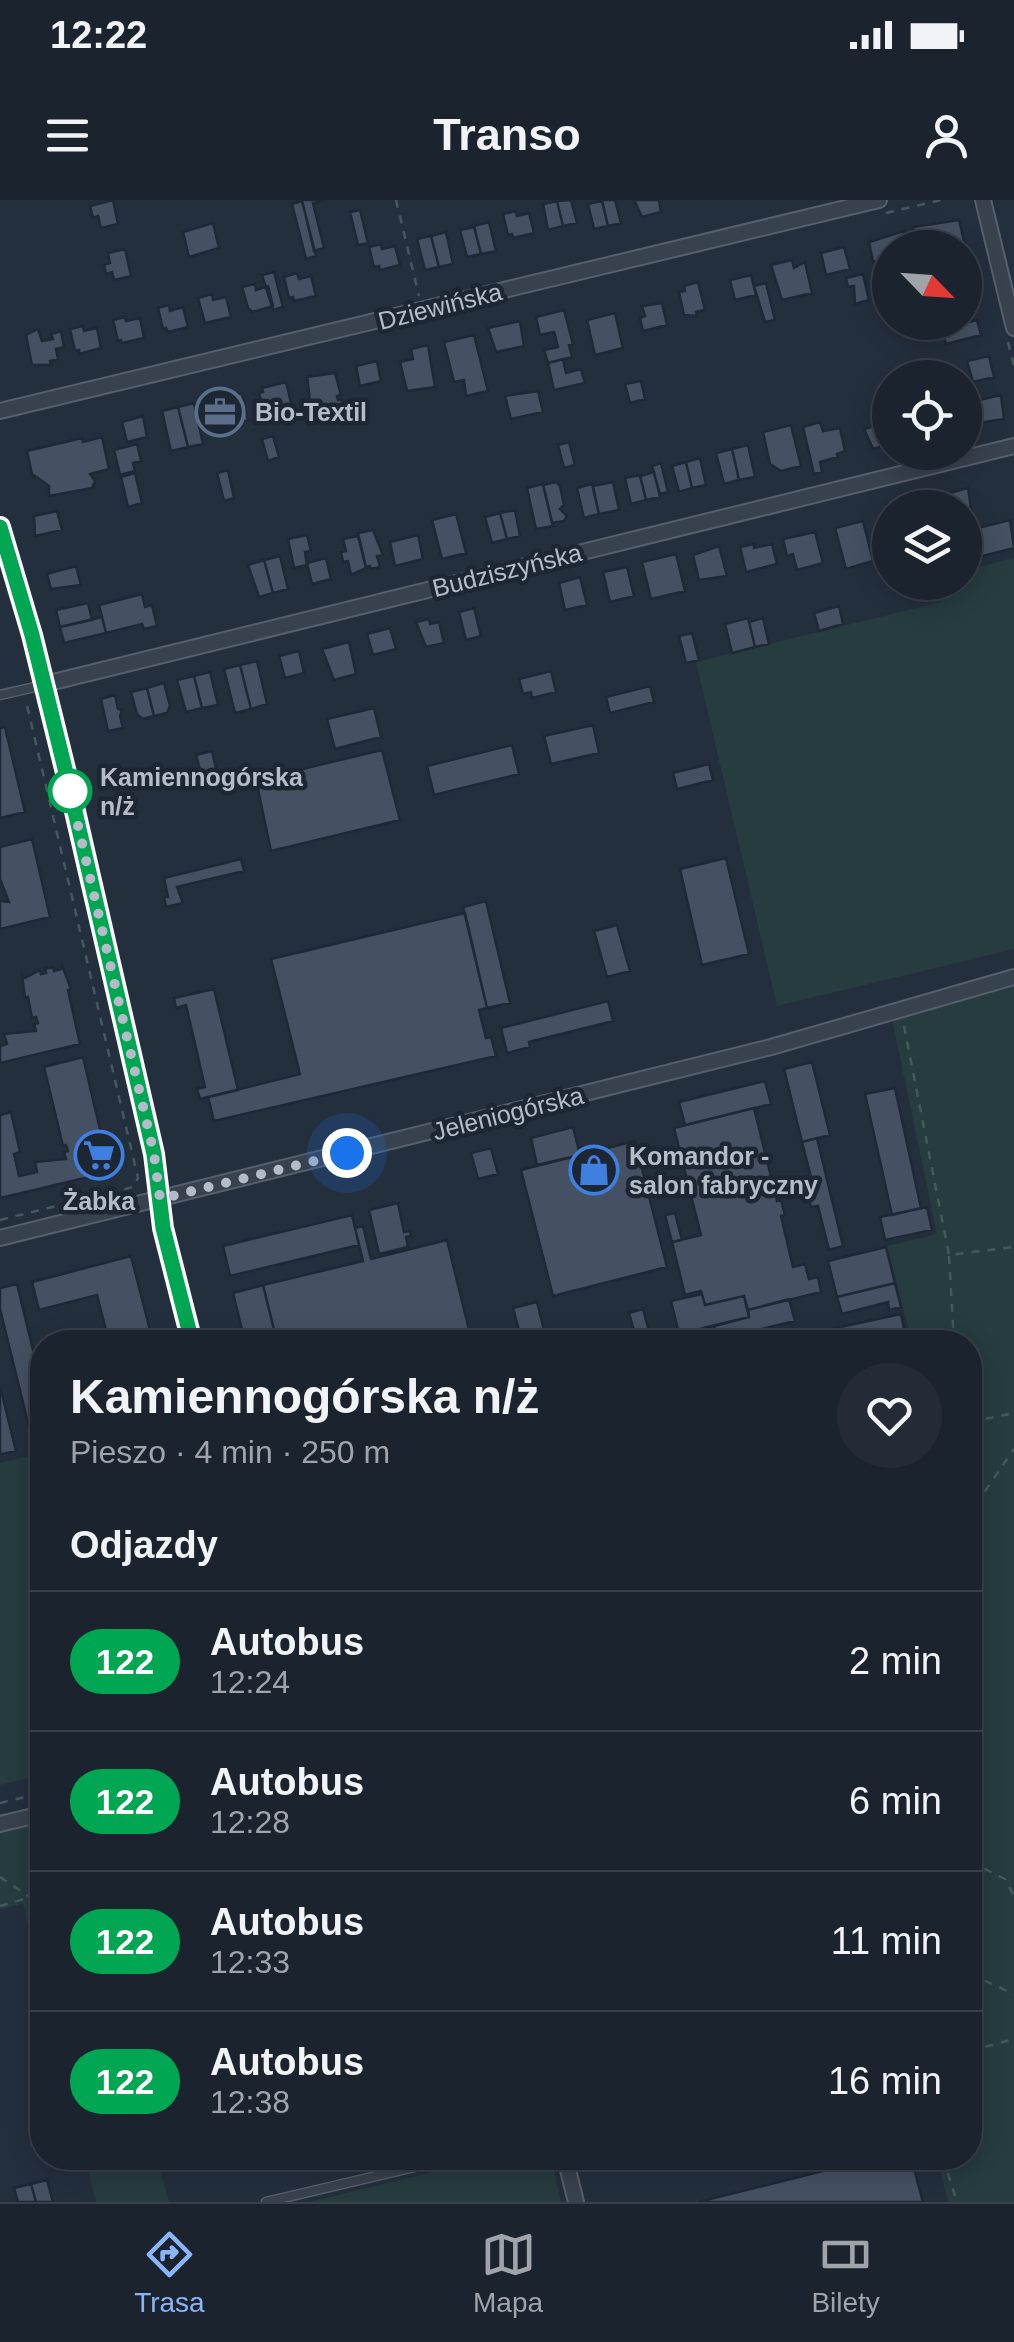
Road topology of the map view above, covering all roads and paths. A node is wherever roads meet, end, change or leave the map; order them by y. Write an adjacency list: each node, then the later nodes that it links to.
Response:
1 (396, 200): 4 (path)
2 (879, 200): 4 (street, Dziewińska)
3 (983, 200): 5 (street)
4 (423, 310): 6 (street, Dziewińska)
5 (1014, 328)
6 (0, 411)
7 (1014, 446): 9 (street, Budziszyńska)
8 (0, 527): 9 (street)
9 (45, 684): 10 (lane, Budziszyńska); 14 (street)
10 (23, 690): 11 (lane, Budziszyńska); 15 (path)
11 (0, 695)
12 (1014, 978): 13 (street, Jeleniogórska)
13 (900, 1010): 14 (street, Jeleniogórska); 18 (path)
14 (160, 1199): 16 (street, Jeleniogórska); 19 (street)
15 (0, 1220)
16 (0, 1238)
17 (1014, 1248): 18 (path)
18 (949, 1255): 20 (path)
19 (189, 1330)
20 (953, 1330)
21 (1014, 1413): 22 (path)
22 (982, 1420)
23 (1014, 1449): 24 (path)
24 (982, 1496)
25 (30, 1796): 26 (path)
26 (0, 1804)
27 (30, 1817): 28 (street)
28 (0, 1824)
29 (982, 1868): 31 (path)
30 (0, 1878): 32 (path)
31 (1014, 1896)
32 (30, 1898): 33 (path)
33 (0, 1906)
34 (982, 1979): 35 (path)
35 (1014, 1994)
36 (1014, 2039): 37 (path)
37 (982, 2048)
38 (402, 2170): 41 (lane)
39 (568, 2170): 42 (street)
40 (946, 2170): 43 (path)
41 (266, 2202)
42 (576, 2202)
43 (957, 2202)

